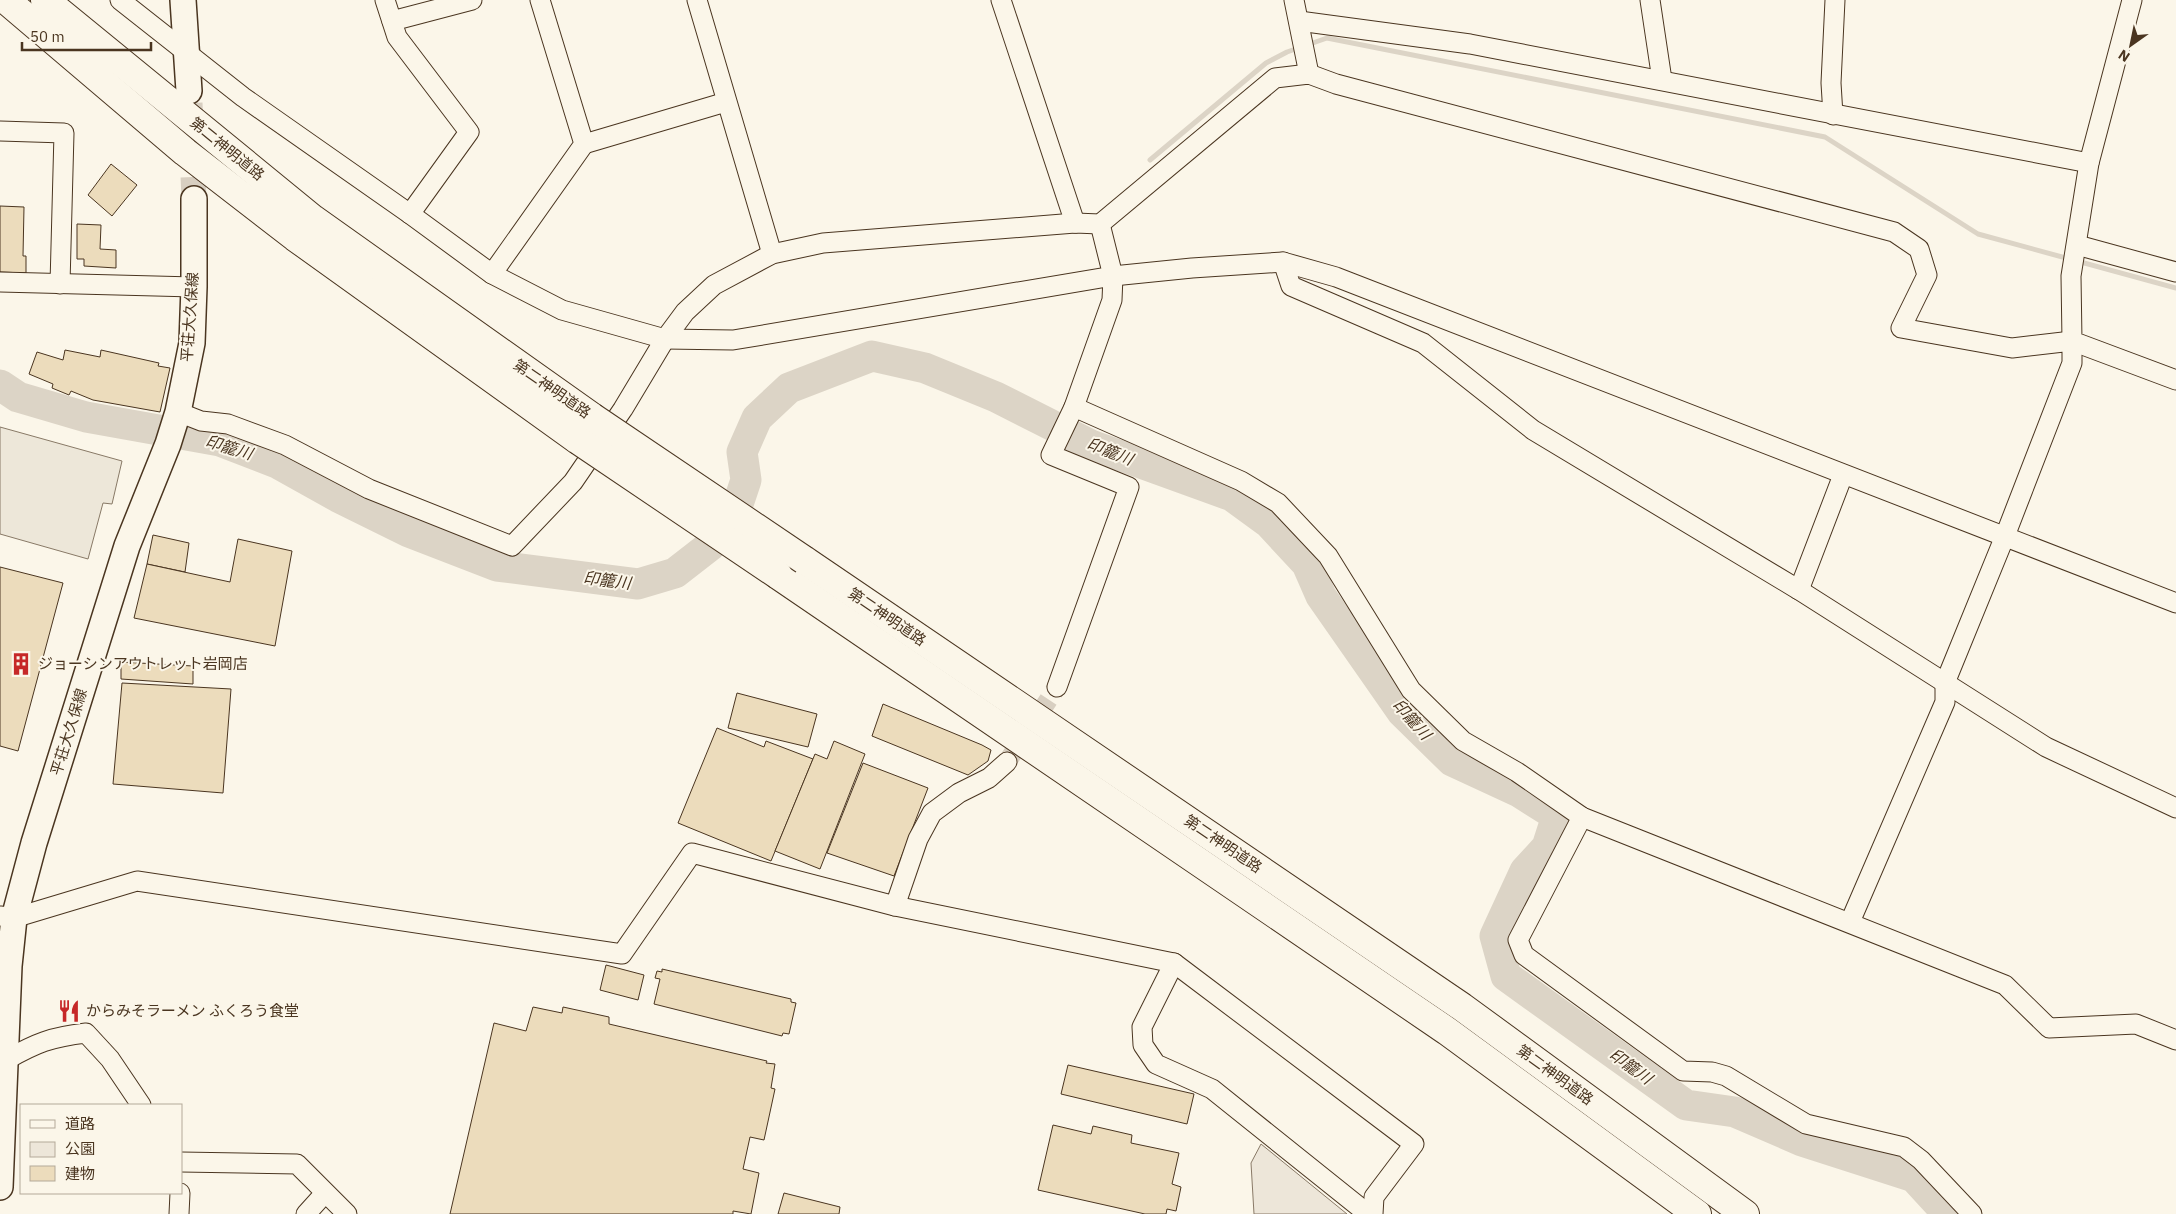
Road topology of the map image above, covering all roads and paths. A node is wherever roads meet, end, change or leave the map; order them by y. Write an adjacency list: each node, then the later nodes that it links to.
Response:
1 (6, 0): 68 (highway, 第二神明道路, bridge)
2 (45, 0): 69 (highway, 第二神明道路, bridge)
3 (120, 0): 16 (street)
4 (183, 0): 16 (main road)
5 (385, 0): 14 (street)
6 (472, 0): 14 (street)
7 (540, 0): 23 (street)
8 (697, 0): 20 (street)
9 (1001, 0): 27 (street)
10 (1294, 0): 15 (street)
11 (1650, 0): 18 (street)
12 (1835, 0): 21 (street)
13 (2132, 0): 24 (street)
14 (392, 21): 26 (street)
15 (1299, 22): 17 (street); 18 (street)
16 (186, 50): 19 (main road); 26 (street)
17 (1309, 74): 28 (street); 39 (street)
18 (1662, 80): 21 (street)
19 (189, 91)
20 (726, 102): 23 (street); 30 (street)
21 (1833, 115): 24 (street)
22 (0, 131): 36 (street)
23 (584, 144): 33 (street)
24 (2089, 163): 29 (street)
25 (194, 199): 37 (main road, 平荘大久保線)
26 (410, 214): 33 (street)
27 (1075, 224): 28 (street); 30 (street)
28 (1100, 224): 34 (street)
29 (2077, 245): 32 (street); 39 (street)
30 (772, 254): 38 (street)
31 (1283, 262): 34 (street); 43 (street); 45 (street)
32 (2176, 272)
33 (492, 274): 38 (street)
34 (1113, 276): 38 (street); 41 (street)
35 (0, 282): 36 (street)
36 (60, 284): 37 (street)
37 (194, 287): 42 (main road, 平荘大久保線)
38 (665, 339): 42 (street)
39 (2072, 341): 40 (street); 44 (street)
40 (2176, 380)
41 (1074, 407): 48 (street); 51 (street)
42 (174, 426): 53 (main road, 平荘大久保線)
43 (1843, 475): 44 (street); 45 (street)
44 (2005, 536): 46 (street); 47 (street)
45 (1799, 590): 47 (street)
46 (2176, 603)
47 (1945, 684): 50 (street); 54 (street)
48 (1057, 687)
49 (1007, 762): 52 (street)
50 (2176, 808)
51 (1582, 817): 54 (street); 70 (street)
52 (895, 906): 53 (street); 55 (street)
53 (7, 917): 57 (main road, 平荘大久保線)
54 (1850, 922): 56 (street)
55 (1174, 963): 66 (street); 67 (street)
56 (2176, 1040)
57 (6, 1060): 58 (street); 60 (main road, 平荘大久保線)
58 (140, 1104)
59 (182, 1162): 61 (street)
60 (0, 1187)
61 (325, 1193): 64 (street); 65 (street)
62 (180, 1194): 63 (street)
63 (179, 1214)
64 (306, 1214)
65 (347, 1214)
66 (1368, 1214)
67 (1373, 1214)
68 (1696, 1214)
69 (1745, 1214)
70 (1972, 1214)

